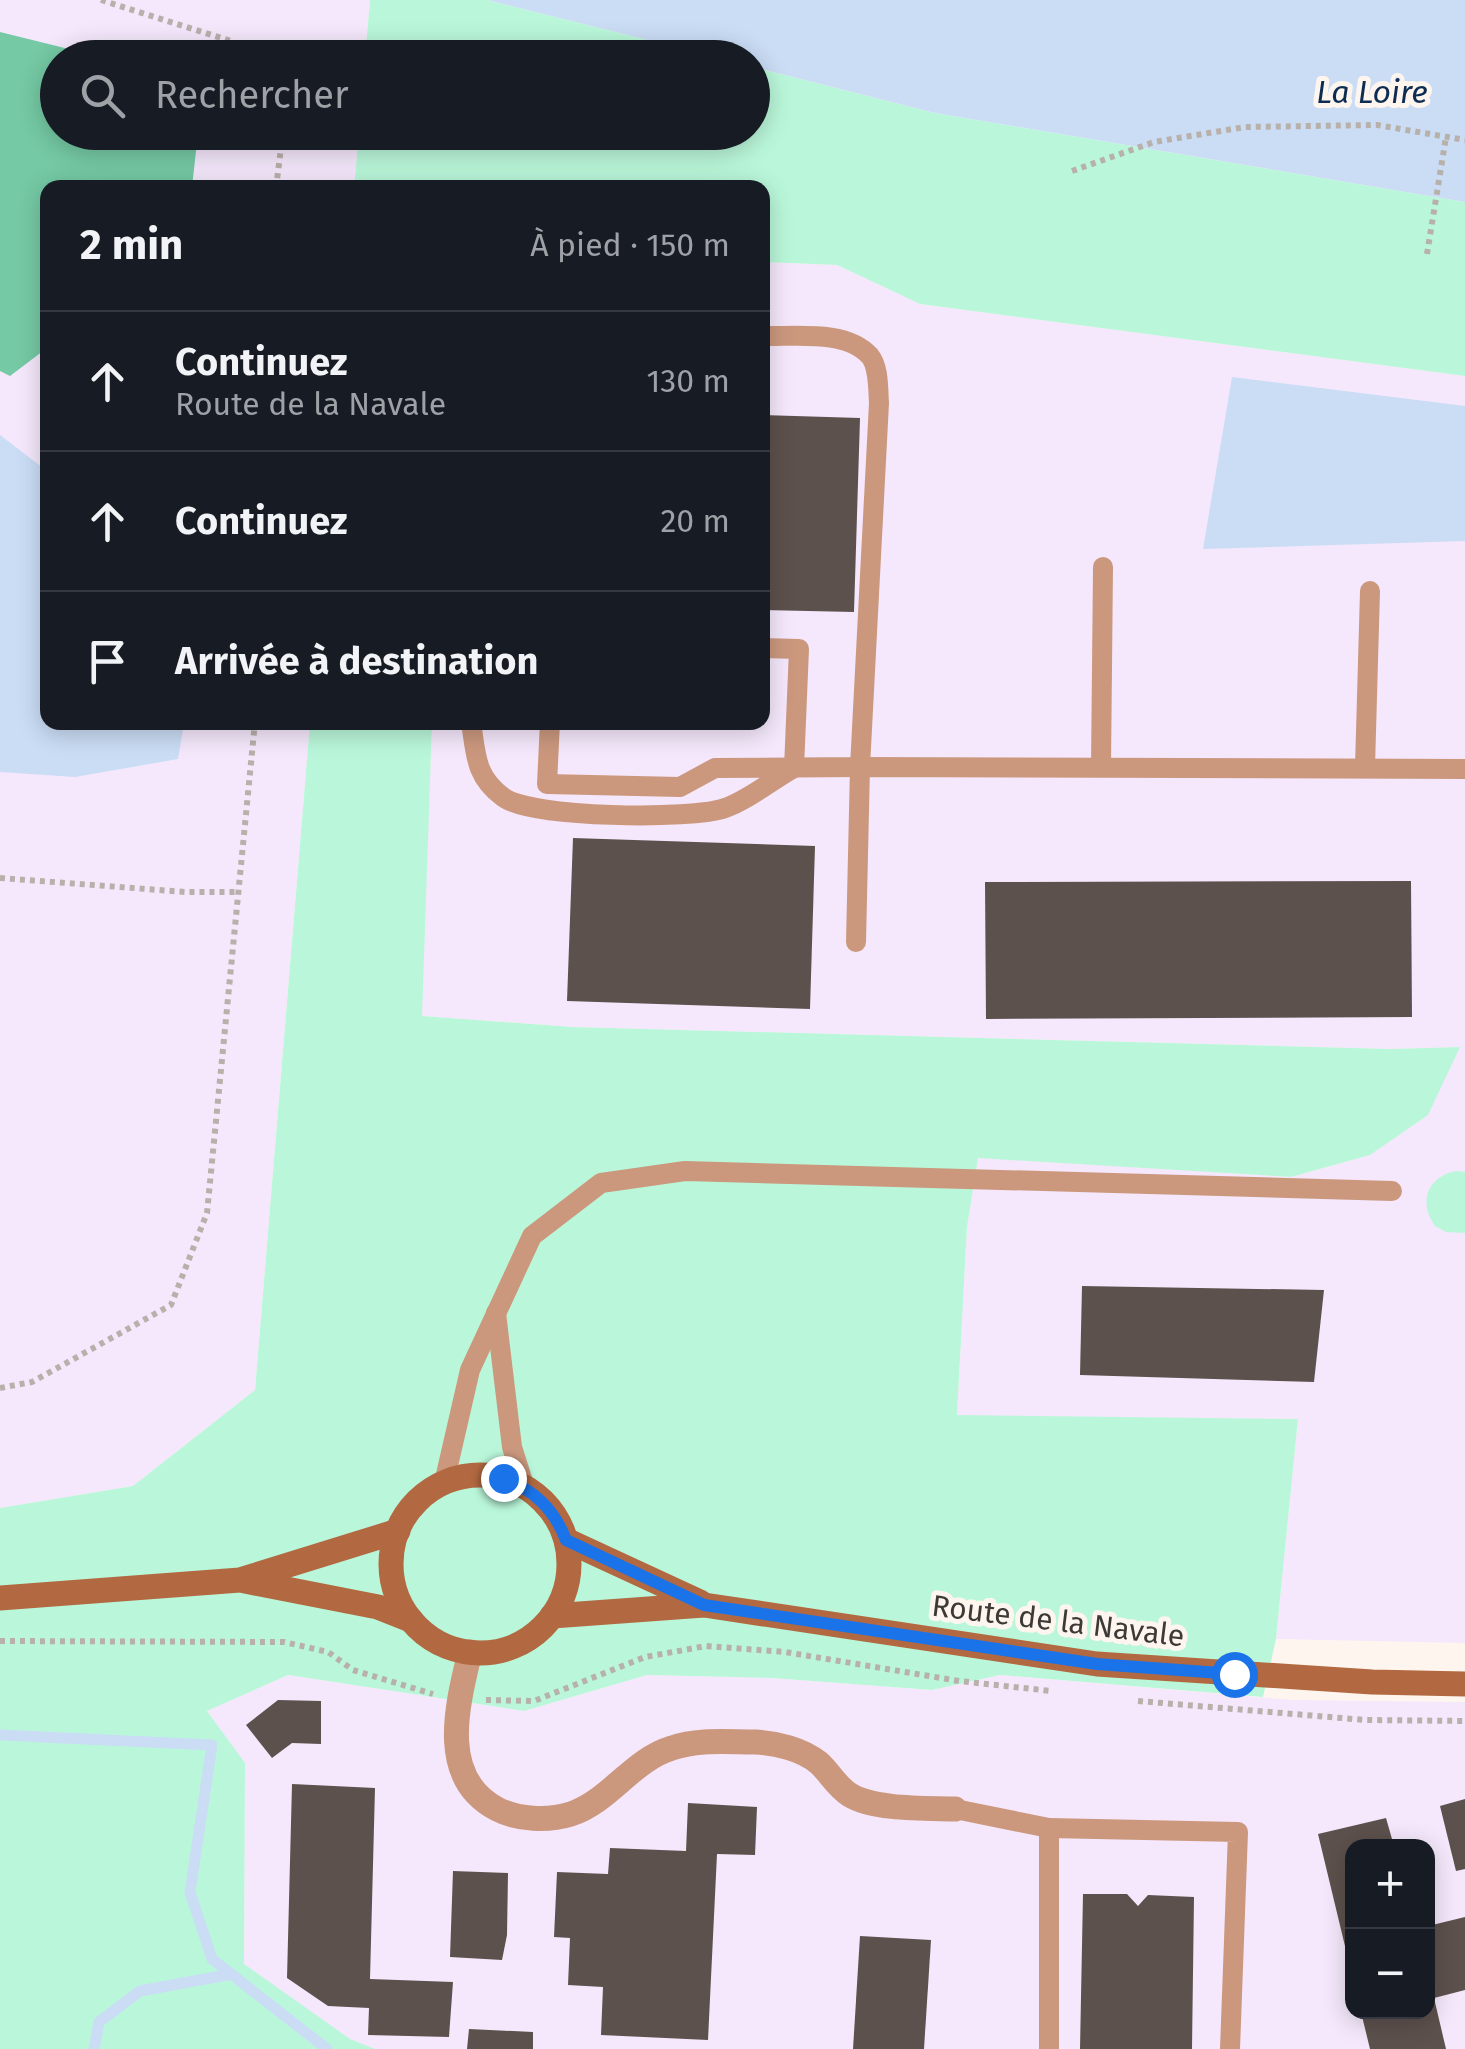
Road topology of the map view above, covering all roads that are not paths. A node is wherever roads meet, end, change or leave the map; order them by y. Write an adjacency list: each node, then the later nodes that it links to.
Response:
1 (770, 336): 7 (lane)
2 (1102, 567): 8 (lane)
3 (1370, 591): 10 (lane)
4 (770, 648): 9 (lane)
5 (472, 730): 9 (lane)
6 (550, 730): 9 (lane)
7 (860, 767): 8 (lane); 9 (lane); 12 (lane)
8 (1101, 767): 10 (lane)
9 (794, 768)
10 (1365, 768): 11 (lane)
11 (1465, 768)
12 (856, 942)
13 (1392, 1191): 14 (lane)
14 (496, 1313): 15 (lane); 16 (lane)
15 (444, 1483): 16 (main road); 17 (main road)
16 (526, 1488): 18 (main road)
17 (398, 1531): 19 (main road); 23 (main road)
18 (566, 1540): 21 (main road, Route de la Navale); 22 (main road)
19 (240, 1580): 20 (main road); 23 (main road)
20 (0, 1598)
21 (704, 1605): 22 (main road, Route de la Navale); 25 (main road, Route de la Navale)
22 (552, 1616): 24 (main road)
23 (411, 1620): 24 (main road)
24 (470, 1652): 26 (street)
25 (1465, 1684)
26 (955, 1809): 27 (lane)
27 (1049, 1828): 28 (lane); 29 (lane)
28 (1049, 2049)
29 (1230, 2049)

